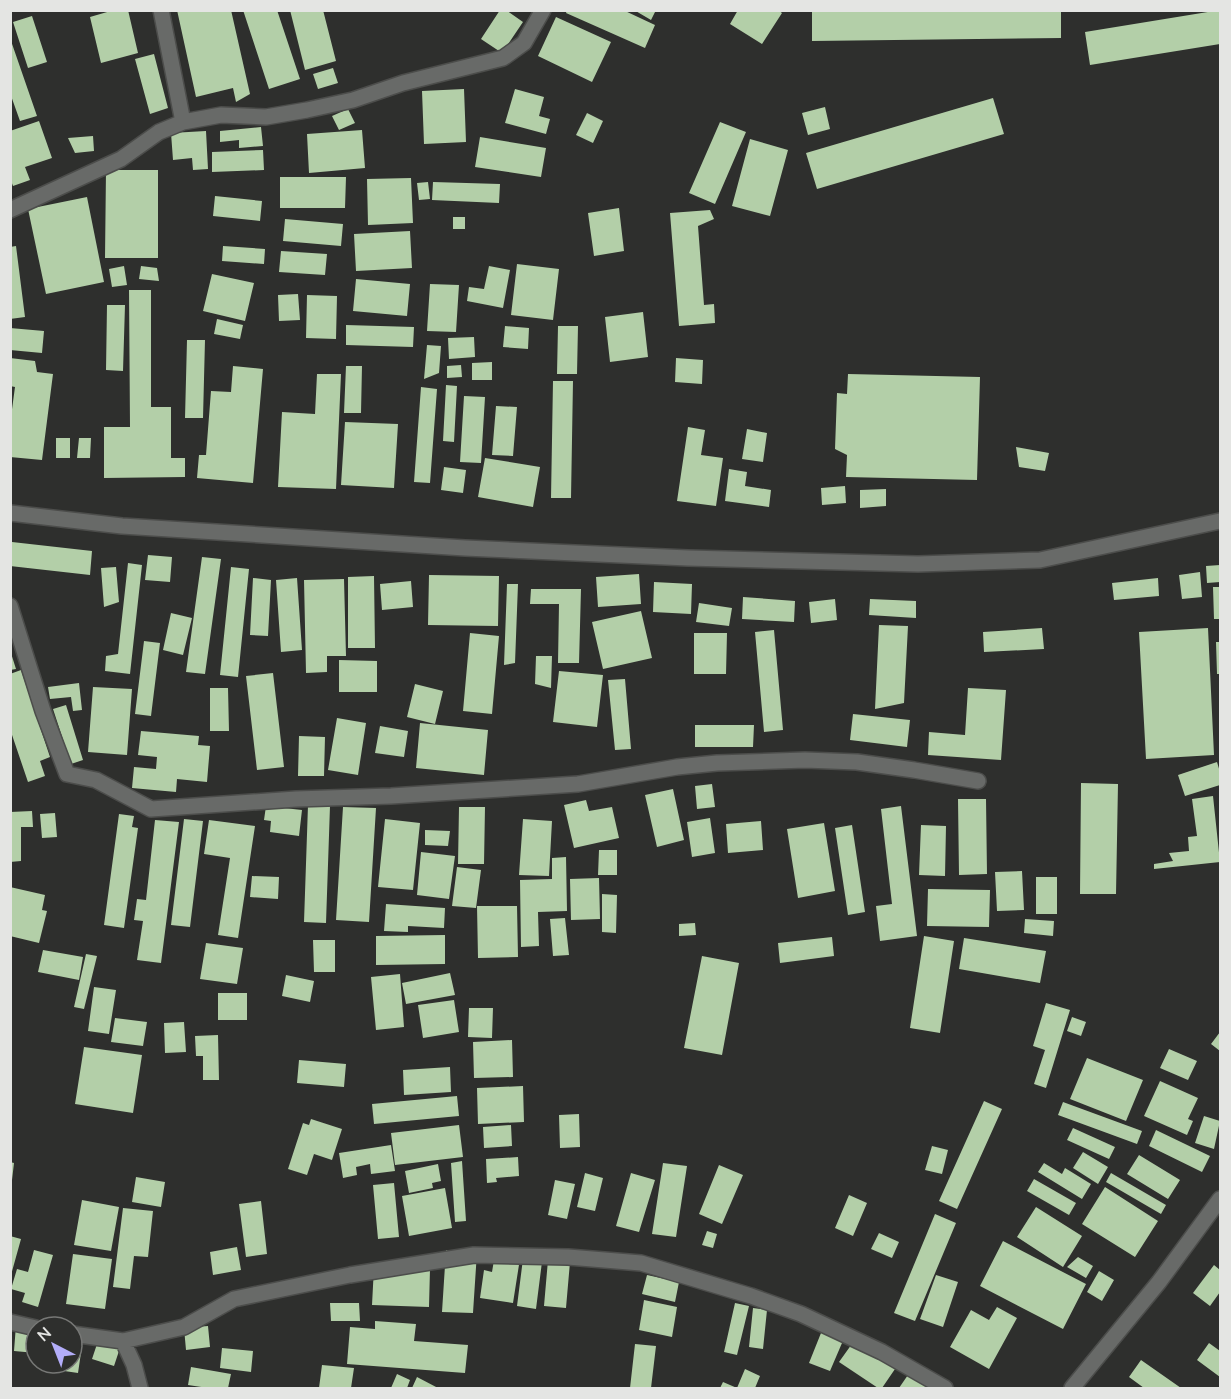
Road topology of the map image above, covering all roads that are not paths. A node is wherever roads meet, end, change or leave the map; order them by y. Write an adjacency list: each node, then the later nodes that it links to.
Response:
1 (161, 10): 3 (street)
2 (543, 10): 3 (street)
3 (183, 122): 4 (street)
4 (10, 210)
5 (10, 513): 6 (street)
6 (1221, 521)
7 (10, 606): 8 (street)
8 (978, 781)
9 (1221, 1199): 14 (street)
10 (84, 1336): 11 (street)
11 (123, 1341): 12 (street); 13 (street)
12 (140, 1389)
13 (945, 1389)
14 (1072, 1389)

